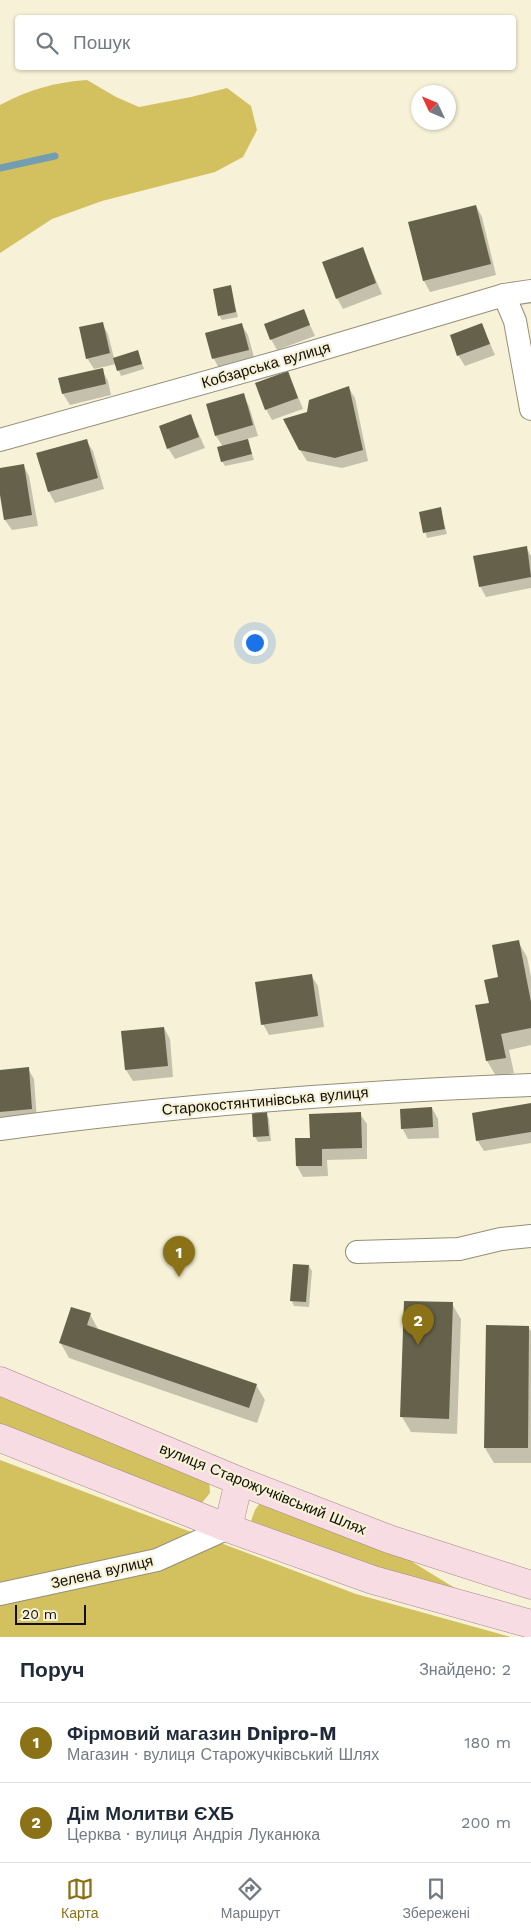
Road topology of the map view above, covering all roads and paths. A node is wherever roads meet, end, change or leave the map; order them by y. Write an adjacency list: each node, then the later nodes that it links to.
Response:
1 (531, 291): 2 (street, Кобзарська вулиця)
2 (504, 295): 3 (street); 4 (street, Кобзарська вулиця)
3 (531, 410)
4 (0, 440)
5 (531, 1085): 6 (street, Старокостянтинівська вулиця)
6 (0, 1129)
7 (531, 1236): 8 (street)
8 (357, 1252)
9 (0, 1381): 11 (main road, вулиця Старожучківський Шлях)
10 (0, 1438): 12 (main road)
11 (239, 1481): 12 (main road); 13 (main road, вулиця Старожучківський Шлях)
12 (228, 1528): 14 (street, Зелена вулиця); 15 (main road)
13 (531, 1586)
14 (0, 1594)
15 (531, 1624)

